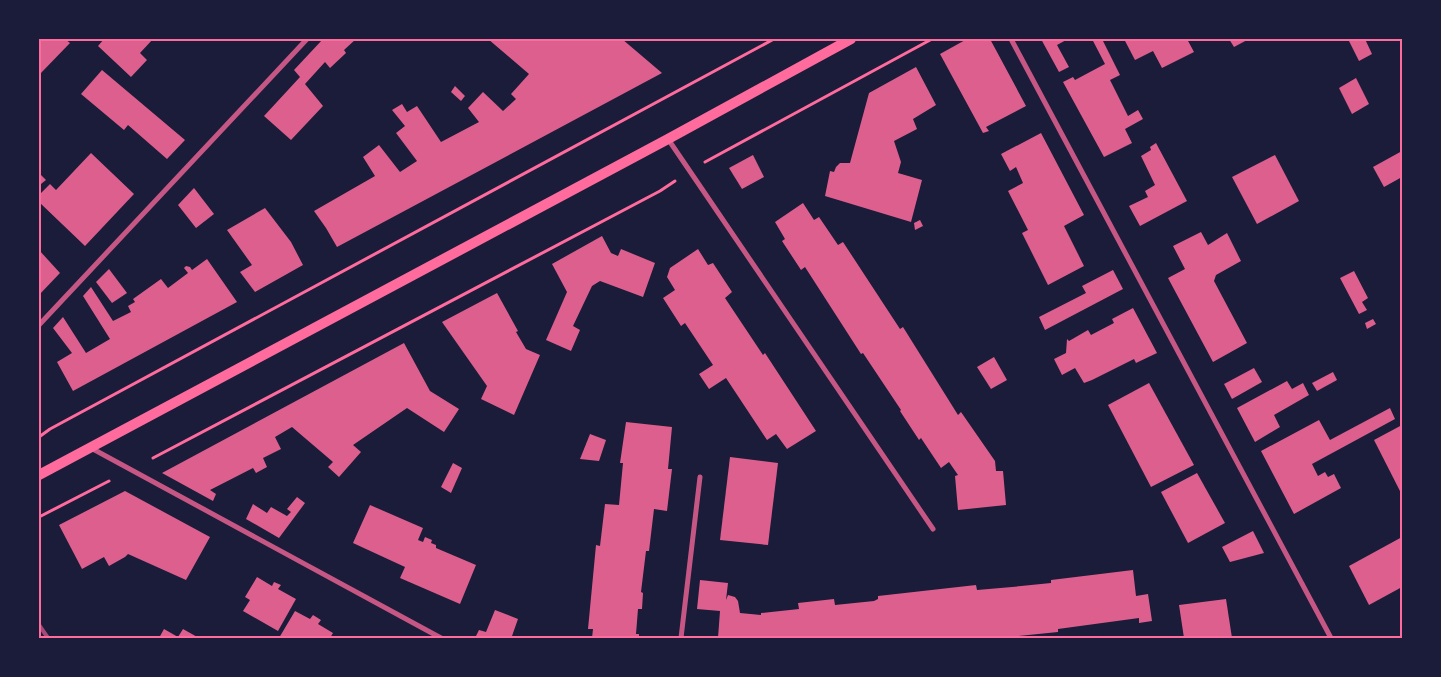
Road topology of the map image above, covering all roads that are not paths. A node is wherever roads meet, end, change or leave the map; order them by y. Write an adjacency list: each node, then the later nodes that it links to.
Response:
1 (307, 39): 5 (street)
2 (851, 39): 4 (main road)
3 (1011, 39): 12 (street)
4 (668, 139): 6 (main road); 9 (street)
5 (39, 324)
6 (90, 448): 7 (main road); 10 (street)
7 (39, 475)
8 (700, 477): 11 (street)
9 (933, 529)
10 (441, 638)
11 (681, 638)
12 (1331, 638)

